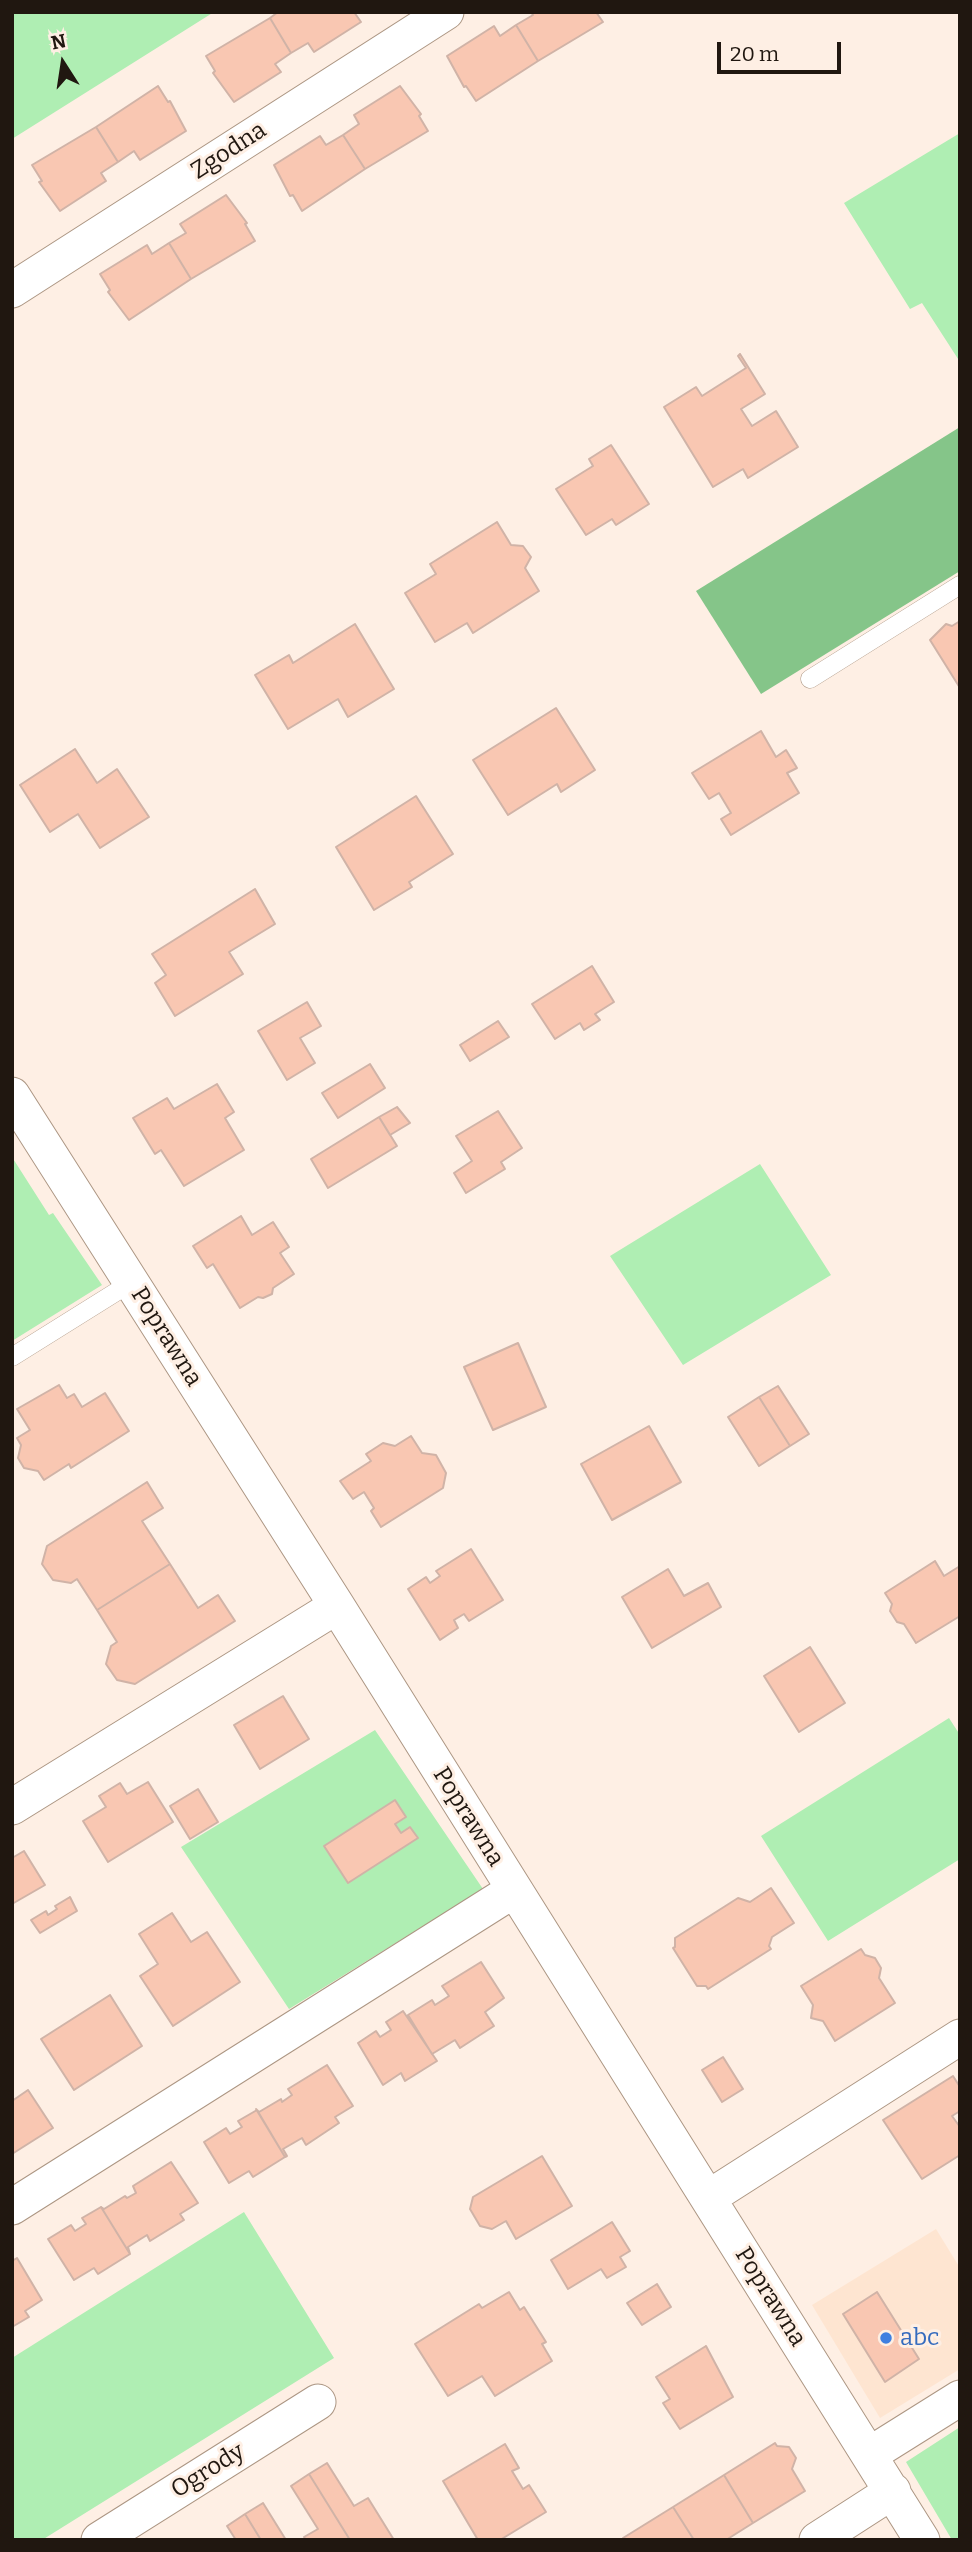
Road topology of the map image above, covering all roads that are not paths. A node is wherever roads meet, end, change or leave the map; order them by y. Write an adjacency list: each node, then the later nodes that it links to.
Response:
1 (446, 12): 2 (street, Zgodna)
2 (12, 290)
3 (960, 585): 4 (lane)
4 (810, 679)
5 (12, 1095): 6 (street, Poprawna)
6 (132, 1282): 7 (lane); 8 (street, Poprawna)
7 (12, 1357)
8 (337, 1606): 9 (street); 10 (street, Poprawna)
9 (12, 1807)
10 (513, 1890): 12 (street, Poprawna); 13 (street)
11 (960, 2037): 12 (street)
12 (708, 2198): 16 (street, Poprawna)
13 (12, 2207)
14 (960, 2398): 16 (street)
15 (318, 2402): 18 (street, Ogrody)
16 (869, 2455): 17 (street, Poprawna)
17 (893, 2491): 19 (street); 20 (street, Poprawna)
18 (99, 2540)
19 (817, 2540)
20 (922, 2540)

